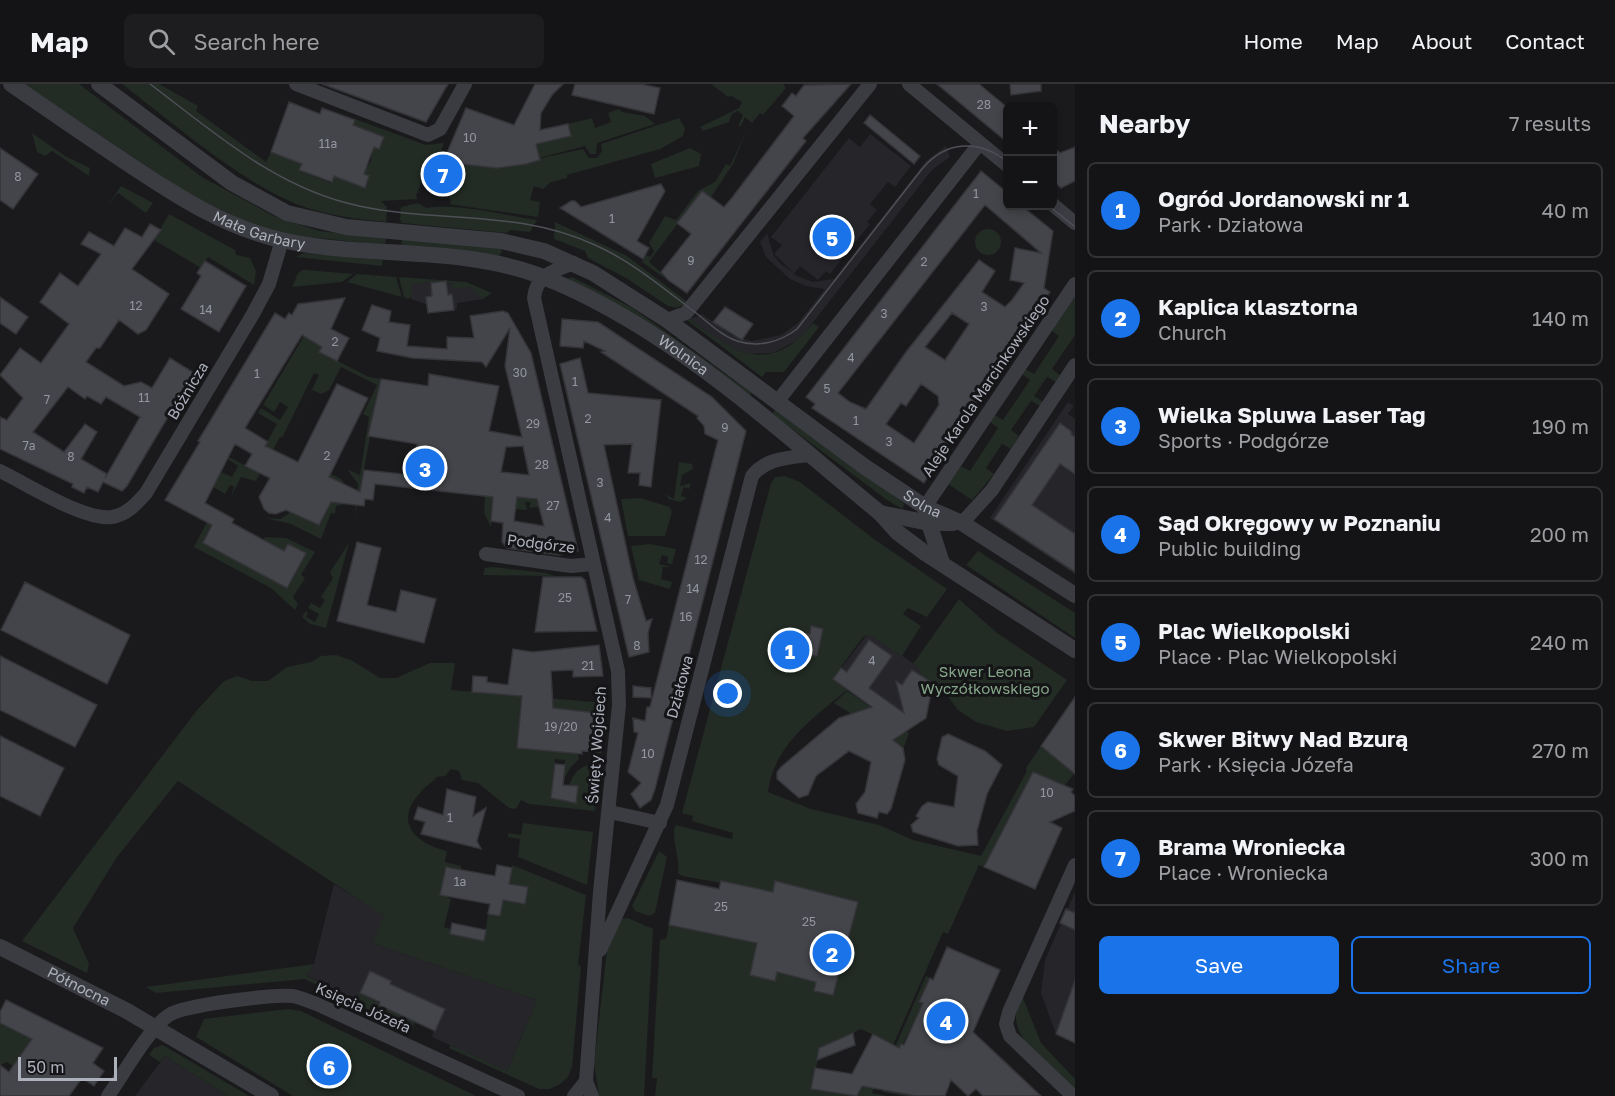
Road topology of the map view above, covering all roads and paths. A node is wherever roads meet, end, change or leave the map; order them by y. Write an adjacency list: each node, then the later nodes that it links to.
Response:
1 (11, 84): 11 (street, Małe Garbary)
2 (99, 84): 12 (street, Małe Garbary)
3 (296, 84): 4 (street)
4 (465, 84)
5 (870, 84): 16 (street)
6 (909, 84): 7 (street)
7 (980, 143): 8 (street); 18 (street)
8 (1003, 162)
9 (1057, 207): 10 (street)
10 (1075, 223)
11 (282, 240): 14 (street, Małe Garbary); 20 (street, Bóżnicza)
12 (544, 251): 13 (street, Wolnica)
13 (574, 263): 14 (street); 16 (street, Wolnica)
14 (543, 278): 19 (street, Wolnica); 26 (street, Święty Wojciech)
15 (1075, 284): 22 (street, Aleje Karola Marcinkowskiego)
16 (667, 320): 18 (street, Wolnica)
17 (1075, 365): 23 (street)
18 (777, 402): 22 (street, Solna)
19 (809, 455): 21 (street); 30 (street, Działowa)
20 (0, 471)
21 (880, 513): 22 (street); 25 (street)
22 (927, 515): 23 (street); 25 (street)
23 (962, 523): 27 (street)
24 (486, 554): 26 (street, Podgórze)
25 (942, 563): 28 (street)
26 (593, 564): 29 (street, Święty Wojciech)
27 (1075, 595)
28 (1075, 650)
29 (610, 812): 30 (street); 33 (street, Święty Wojciech)
30 (660, 823): 33 (street, Działowa)
31 (1075, 865): 41 (street)
32 (0, 947): 34 (street, Północna)
33 (596, 958): 35 (street, Święty Wojciech)
34 (157, 1028): 36 (street, Księcia Józefa); 37 (street, Północna); 38 (street, Księcia Józefa)
35 (586, 1082): 39 (street); 40 (street)
36 (108, 1096)
37 (271, 1096)
38 (518, 1096)
39 (574, 1096)
40 (592, 1096)
41 (1073, 1096)

